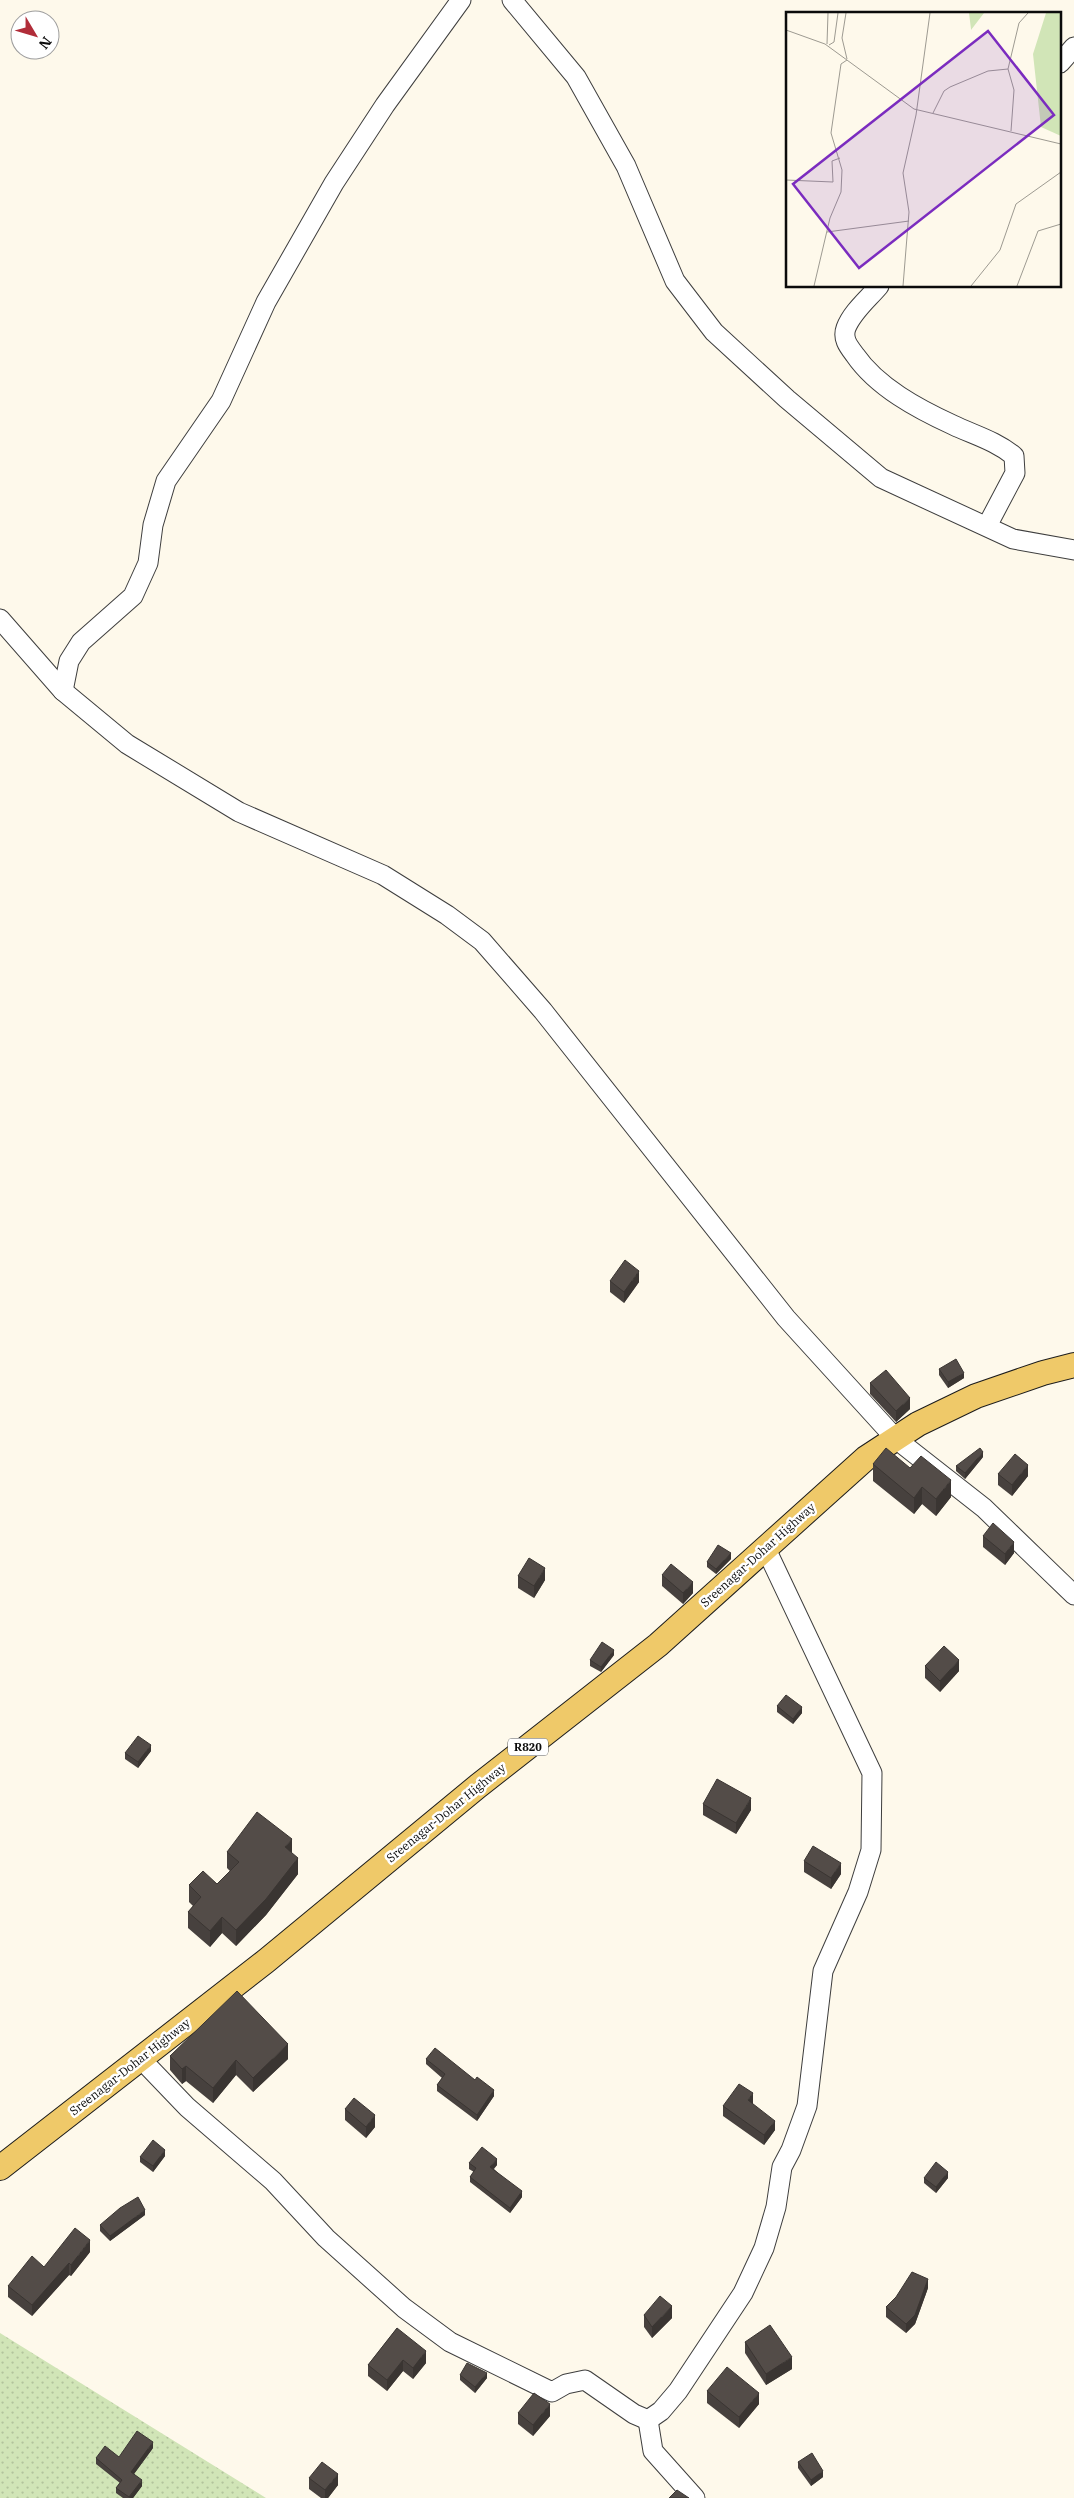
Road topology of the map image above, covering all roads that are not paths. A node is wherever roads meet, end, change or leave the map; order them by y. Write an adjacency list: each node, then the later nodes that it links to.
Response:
1 (462, 0): 9 (street)
2 (512, 0): 6 (street)
3 (1074, 47): 4 (street)
4 (1062, 62)
5 (878, 288): 6 (street)
6 (987, 526): 7 (street)
7 (1074, 550)
8 (0, 619): 9 (street)
9 (63, 691): 11 (street)
10 (1074, 1365): 11 (main road, Sreenagar-Dohar Highway / R820)
11 (896, 1439): 12 (main road, Sreenagar-Dohar Highway / R820); 13 (street)
12 (766, 1549): 14 (main road, Sreenagar-Dohar Highway / R820); 16 (street)
13 (1074, 1595)
14 (141, 2059): 15 (main road, Sreenagar-Dohar Highway / R820); 16 (street)
15 (0, 2168)
16 (648, 2420): 17 (street)
17 (695, 2498)

